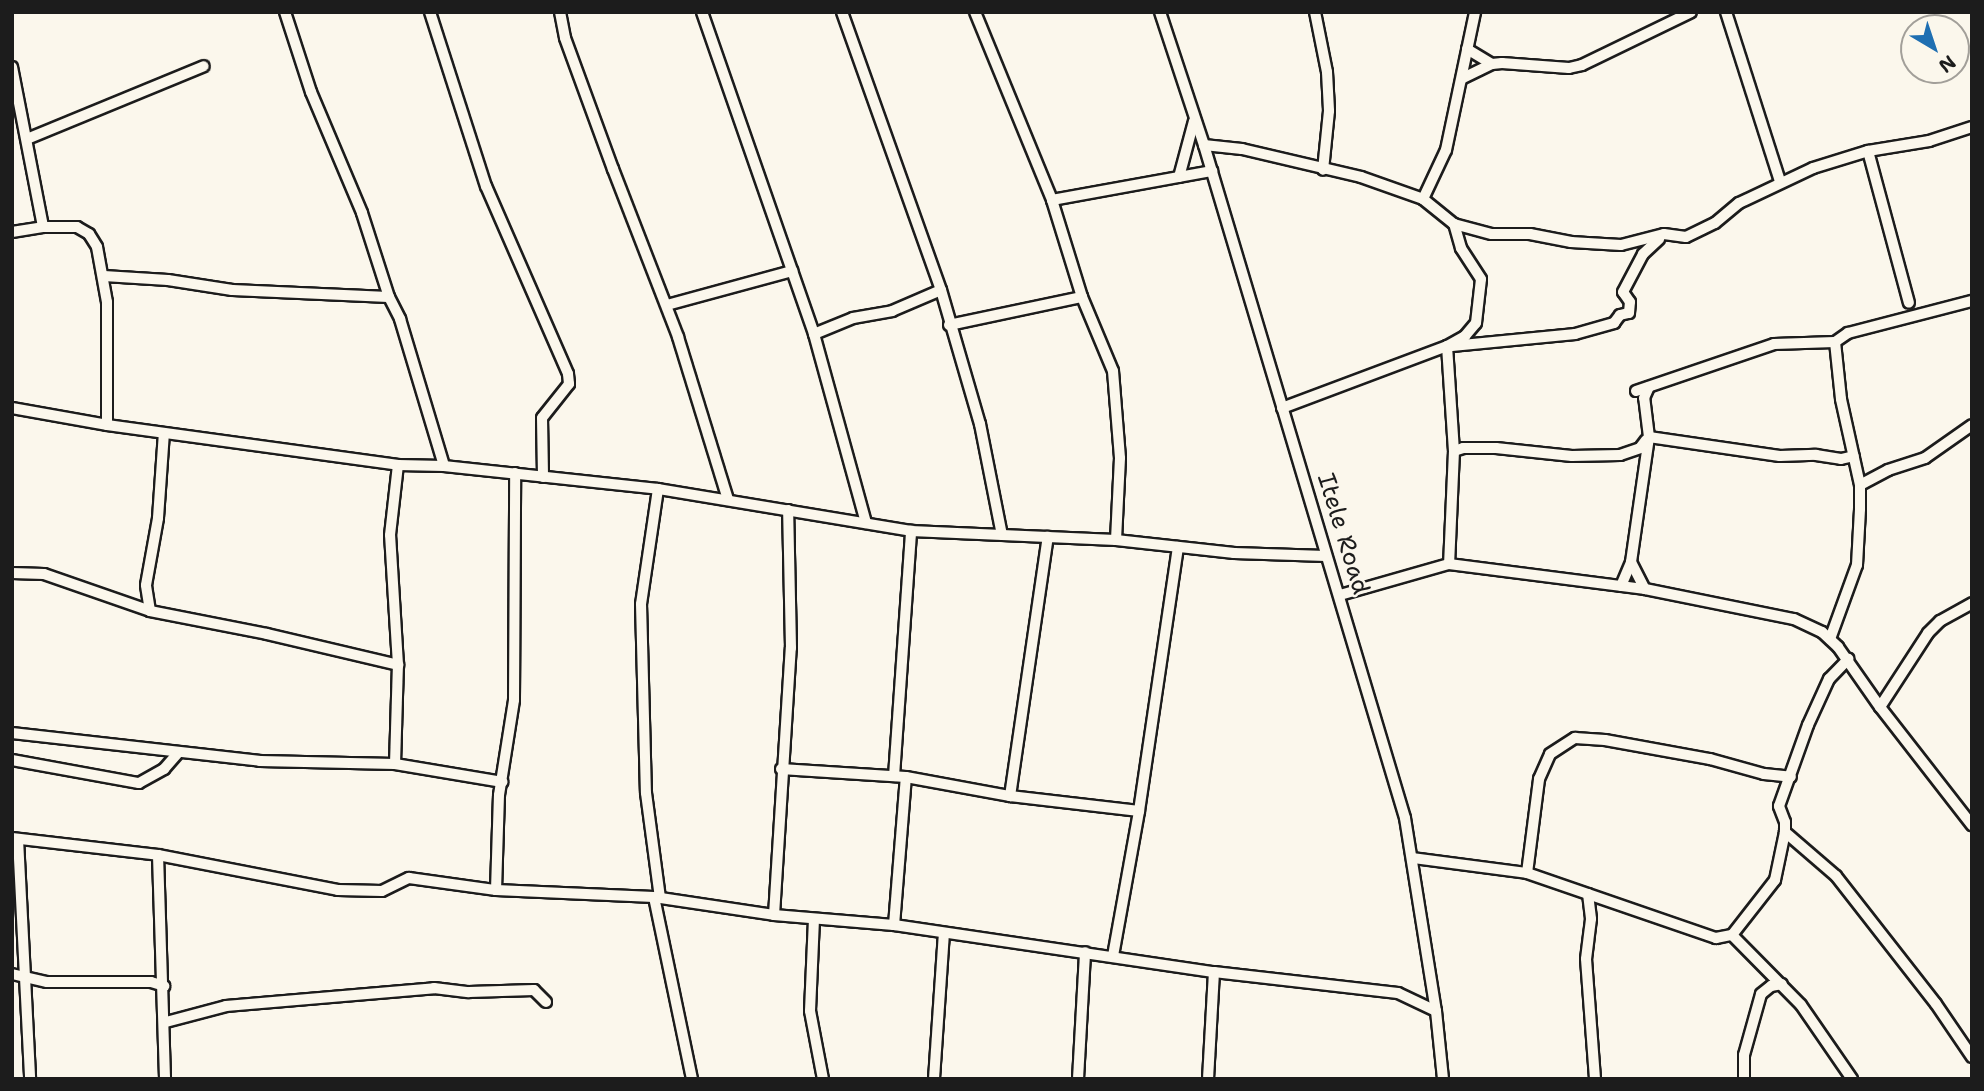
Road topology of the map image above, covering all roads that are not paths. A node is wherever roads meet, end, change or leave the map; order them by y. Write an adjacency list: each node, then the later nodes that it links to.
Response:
1 (285, 12): 35 (street)
2 (430, 12): 57 (street)
3 (560, 12): 39 (street)
4 (702, 12): 32 (street)
5 (842, 12): 34 (street)
6 (975, 12): 27 (street)
7 (1160, 12): 17 (street, Itele Road)
8 (1315, 12): 22 (street)
9 (1475, 12): 12 (street)
10 (1690, 12): 13 (street)
11 (1726, 12): 25 (street)
12 (1467, 49): 13 (street); 16 (street)
13 (1492, 64): 16 (street)
14 (204, 66): 19 (street)
15 (12, 67): 19 (street)
16 (1463, 78): 26 (street)
17 (1194, 121): 20 (street, Itele Road); 24 (street)
18 (1972, 127): 21 (street)
19 (27, 139): 29 (street)
20 (1204, 145): 22 (street); 23 (street, Itele Road)
21 (1868, 151): 25 (street); 38 (street)
22 (1323, 170): 26 (street)
23 (1212, 172): 24 (street); 47 (street, Itele Road)
24 (1179, 177): 27 (street)
25 (1780, 181): 31 (street)
26 (1423, 199): 28 (street)
27 (1052, 200): 36 (street)
28 (1454, 224): 31 (street); 43 (street)
29 (43, 227): 30 (street); 33 (street)
30 (12, 232)
31 (1664, 234): 43 (street)
32 (792, 271): 39 (street); 41 (street)
33 (104, 276): 35 (street); 48 (street)
34 (941, 290): 40 (street); 41 (street)
35 (389, 297): 55 (street)
36 (1082, 297): 40 (street); 66 (street)
37 (1972, 301): 42 (street)
38 (1909, 303)
39 (667, 305): 60 (street)
40 (949, 325): 64 (street)
41 (814, 334): 62 (street)
42 (1835, 342): 44 (street); 53 (street)
43 (1447, 346): 47 (street); 52 (street)
44 (1649, 387): 45 (street); 51 (street)
45 (1636, 391)
46 (12, 408): 48 (street)
47 (1282, 408): 68 (street, Itele Road)
48 (107, 425): 50 (street)
49 (1972, 425): 58 (street)
50 (164, 433): 54 (street); 76 (street)
51 (1649, 437): 52 (street); 53 (street); 69 (street)
52 (1454, 452): 70 (street)
53 (1854, 456): 58 (street)
54 (398, 465): 55 (street); 79 (street)
55 (444, 466): 56 (street)
56 (516, 473): 57 (street); 89 (street)
57 (543, 477): 59 (street)
58 (1860, 485): 77 (street)
59 (658, 489): 60 (street); 100 (street)
60 (728, 500): 61 (street)
61 (788, 510): 62 (street); 85 (street)
62 (866, 523): 63 (street)
63 (911, 531): 64 (street); 86 (street)
64 (1002, 535): 65 (street)
65 (1048, 537): 66 (street); 90 (street)
66 (1116, 540): 67 (street)
67 (1178, 547): 68 (street); 91 (street)
68 (1326, 556): 74 (street, Itele Road)
69 (1631, 562): 72 (street); 73 (street)
70 (1449, 564): 72 (street); 74 (street)
71 (12, 573): 76 (street)
72 (1621, 586): 73 (street)
73 (1645, 589): 77 (street)
74 (1340, 595): 96 (street, Itele Road)
75 (1972, 603): 80 (street)
76 (149, 611): 79 (street)
77 (1830, 639): 78 (street)
78 (1848, 659): 80 (street); 88 (street)
79 (398, 665): 84 (street)
80 (1880, 707): 92 (street)
81 (12, 733): 82 (street)
82 (177, 754): 83 (street); 84 (street)
83 (12, 760)
84 (396, 764): 89 (street)
85 (781, 769): 86 (street); 101 (street)
86 (894, 776): 87 (street)
87 (906, 777): 90 (street); 103 (street)
88 (1791, 777): 93 (street); 97 (street)
89 (502, 782): 98 (street)
90 (1010, 796): 91 (street)
91 (1139, 811): 107 (street)
92 (1972, 825)
93 (1785, 832): 105 (street); 116 (street)
94 (15, 839): 95 (street); 110 (street)
95 (158, 855): 98 (street); 112 (street)
96 (1413, 858): 97 (street); 114 (street, Itele Road)
97 (1527, 873): 99 (street)
98 (496, 890): 100 (street)
99 (1588, 894): 105 (street); 125 (street)
100 (657, 898): 101 (street); 119 (street)
101 (774, 915): 102 (street)
102 (814, 919): 103 (street); 120 (street)
103 (894, 925): 104 (street)
104 (944, 933): 106 (street); 121 (street)
105 (1732, 935): 111 (street)
106 (1084, 952): 107 (street); 122 (street)
107 (1113, 956): 108 (street)
108 (1214, 972): 114 (street); 123 (street)
109 (12, 974): 110 (street)
110 (26, 976): 112 (street); 117 (street)
111 (1782, 984): 126 (street); 127 (street)
112 (164, 986): 115 (street)
113 (546, 1002): 115 (street)
114 (1436, 1011): 124 (street, Itele Road)
115 (166, 1022): 118 (street)
116 (1972, 1057)
117 (30, 1079)
118 (166, 1079)
119 (692, 1079)
120 (823, 1079)
121 (934, 1079)
122 (1078, 1079)
123 (1208, 1079)
124 (1443, 1079)
125 (1595, 1079)
126 (1744, 1079)
127 (1852, 1079)

